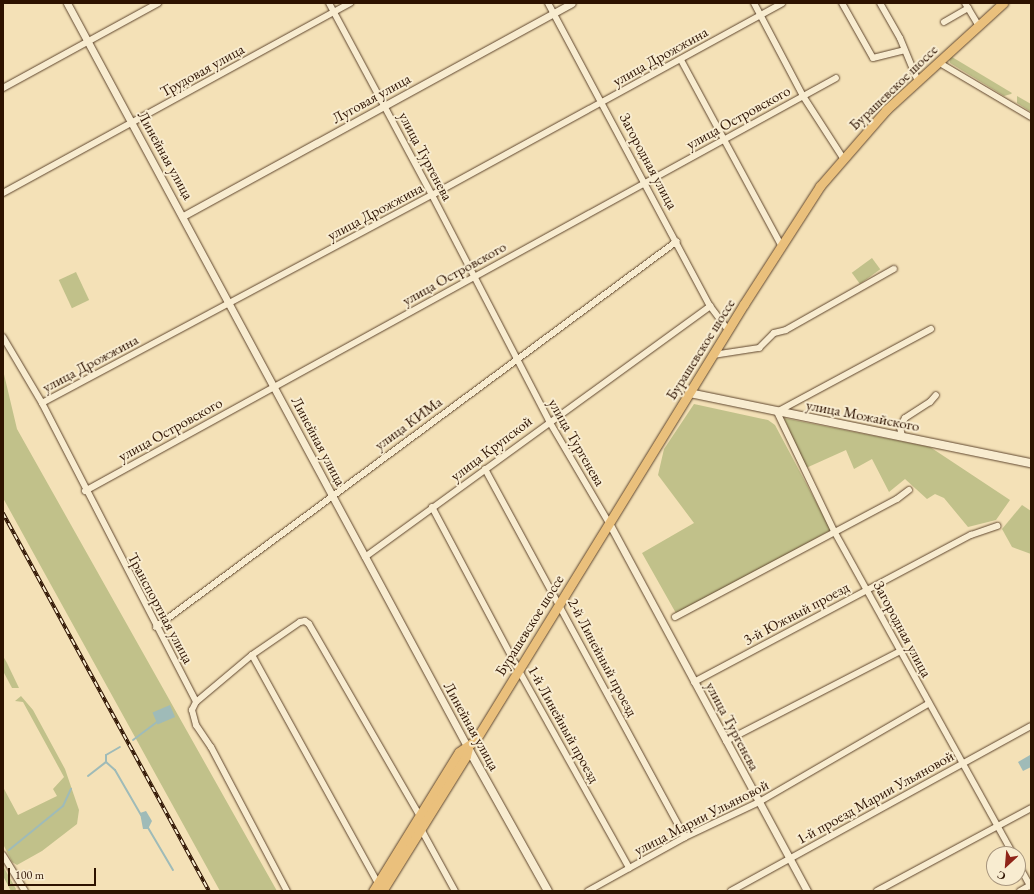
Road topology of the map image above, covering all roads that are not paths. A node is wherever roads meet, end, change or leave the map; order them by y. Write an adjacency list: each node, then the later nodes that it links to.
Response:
1 (67, 3): 18 (street, Линейная улица)
2 (158, 3): 18 (street)
3 (328, 3): 13 (street, улица Тургенева)
4 (350, 3): 13 (street, Трудовая улица)
5 (548, 3): 14 (street, Загородная улица)
6 (572, 3): 14 (street, Луговая улица)
7 (754, 3): 15 (street)
8 (782, 3): 15 (street, улица Дрожжина)
9 (842, 3): 19 (street)
10 (880, 3): 19 (street)
11 (1003, 3): 17 (main road, Бурашевское шоссе)
12 (966, 5): 16 (street); 17 (street)
13 (333, 12): 27 (street, улица Тургенева); 29 (street, Трудовая улица)
14 (554, 12): 26 (street, Загородная улица); 27 (street, Луговая улица)
15 (760, 15): 20 (street, улица Дрожжина); 25 (street)
16 (944, 22)
17 (978, 25): 21 (main road, Бурашевское шоссе)
18 (88, 41): 24 (street); 29 (street, Линейная улица)
19 (904, 50): 23 (street)
20 (681, 60): 26 (street, улица Дрожжина); 30 (street)
21 (938, 62): 23 (main road, Бурашевское шоссе); 28 (street)
22 (836, 78): 25 (street, улица Островского)
23 (917, 79): 31 (main road, Бурашевское шоссе)
24 (3, 88)
25 (804, 96): 30 (street, улица Островского); 31 (street)
26 (602, 103): 32 (street, Загородная улица); 34 (street, улица Дрожжина)
27 (384, 105): 34 (street, улица Тургенева); 35 (street, Луговая улица)
28 (1031, 117)
29 (133, 123): 33 (street, Трудовая улица); 35 (street, Линейная улица)
30 (725, 141): 32 (street, улица Островского); 37 (street)
31 (843, 158): 37 (main road, Бурашевское шоссе)
32 (646, 183): 36 (street, Загородная улица); 39 (street, улица Островского)
33 (3, 193)
34 (432, 195): 39 (street, улица Тургенева); 40 (street, улица Дрожжина)
35 (183, 216): 40 (street, Линейная улица)
36 (677, 241): 41 (street, Загородная улица); 46 (street, улица КИМа)
37 (781, 245): 43 (main road, Бурашевское шоссе)
38 (894, 269): 45 (street)
39 (475, 277): 46 (street, улица Тургенева); 47 (street, улица Островского)
40 (230, 303): 47 (street, Линейная улица); 50 (street, улица Дрожжина)
41 (710, 306): 43 (street, Загородная улица); 52 (street, улица Крупской)
42 (931, 329): 51 (street)
43 (728, 330): 45 (main road, Бурашевское шоссе)
44 (3, 338): 50 (street, Транспортная улица)
45 (713, 355): 48 (main road, Бурашевское шоссе)
46 (517, 360): 52 (street, улица Тургенева); 58 (street, улица КИМа)
47 (274, 386): 57 (street, улица Островского); 58 (street, Линейная улица)
48 (689, 394): 51 (main road, улица Можайского); 60 (main road, Бурашевское шоссе)
49 (936, 395): 53 (street)
50 (42, 403): 57 (street, Транспортная улица)
51 (777, 412): 53 (main road, улица Можайского); 62 (street, Загородная улица)
52 (549, 421): 55 (street, улица Крупской); 60 (street, улица Тургенева)
53 (902, 436): 54 (main road, улица Можайского)
54 (1031, 463)
55 (485, 469): 59 (street, улица Крупской); 65 (street, 2-й Линейный проезд)
56 (909, 490): 62 (street)
57 (85, 491): 67 (street, Транспортная улица)
58 (332, 494): 63 (street, Линейная улица); 67 (street, улица КИМа)
59 (432, 507): 63 (street, улица Крупской); 70 (street, 1-й Линейный проезд)
60 (609, 523): 65 (main road, Бурашевское шоссе); 71 (street, улица Тургенева)
61 (997, 526): 64 (street, 3-й Южный проезд)
62 (834, 531): 64 (street, Загородная улица); 66 (street)
63 (365, 557): 76 (street, Линейная улица)
64 (867, 590): 68 (street, Загородная улица); 71 (street, 3-й Южный проезд)
65 (559, 603): 70 (main road, Бурашевское шоссе); 83 (street, 2-й Линейный проезд)
66 (675, 618)
67 (156, 627): 72 (street, Транспортная улица)
68 (900, 651): 73 (street, Загородная улица); 75 (street)
69 (252, 655): 72 (street); 80 (street); 89 (street)
70 (518, 669): 76 (main road, Бурашевское шоссе); 87 (street, 1-й Линейный проезд)
71 (694, 682): 75 (street, улица Тургенева)
72 (196, 702): 91 (street)
73 (928, 704): 77 (street, Загородная улица); 78 (street, улица Марии Ульяновой)
74 (1031, 726): 77 (street, 1-й проезд Марии Ульяновой)
75 (726, 741): 78 (street, улица Тургенева)
76 (468, 748): 80 (main road, Бурашевское шоссе); 82 (main road, Бурашевское шоссе); 93 (main road, Линейная улица)
77 (962, 765): 81 (street, Загородная улица); 86 (street, 1-й проезд Марии Ульяновой)
78 (759, 802): 83 (street, улица Марии Ульяновой); 86 (street, улица Тургенева)
79 (1031, 808): 81 (street)
80 (420, 816): 89 (main road, Бурашевское шоссе)
81 (998, 828): 84 (street, Загородная улица); 97 (street)
82 (421, 829): 89 (main road, Бурашевское шоссе); 92 (street)
83 (685, 837): 87 (street, улица Марии Ульяновой)
84 (1008, 846)
85 (3, 855): 90 (street)
86 (790, 859): 95 (street, 1-й проезд Марии Ульяновой); 96 (street, улица Тургенева)
87 (629, 868): 94 (street, улица Марии Ульяновой)
88 (1031, 886): 98 (street)
89 (378, 888)
90 (26, 891)
91 (287, 891)
92 (456, 891)
93 (548, 891)
94 (588, 891)
95 (731, 891)
96 (807, 891)
97 (877, 891)
98 (1020, 891)

